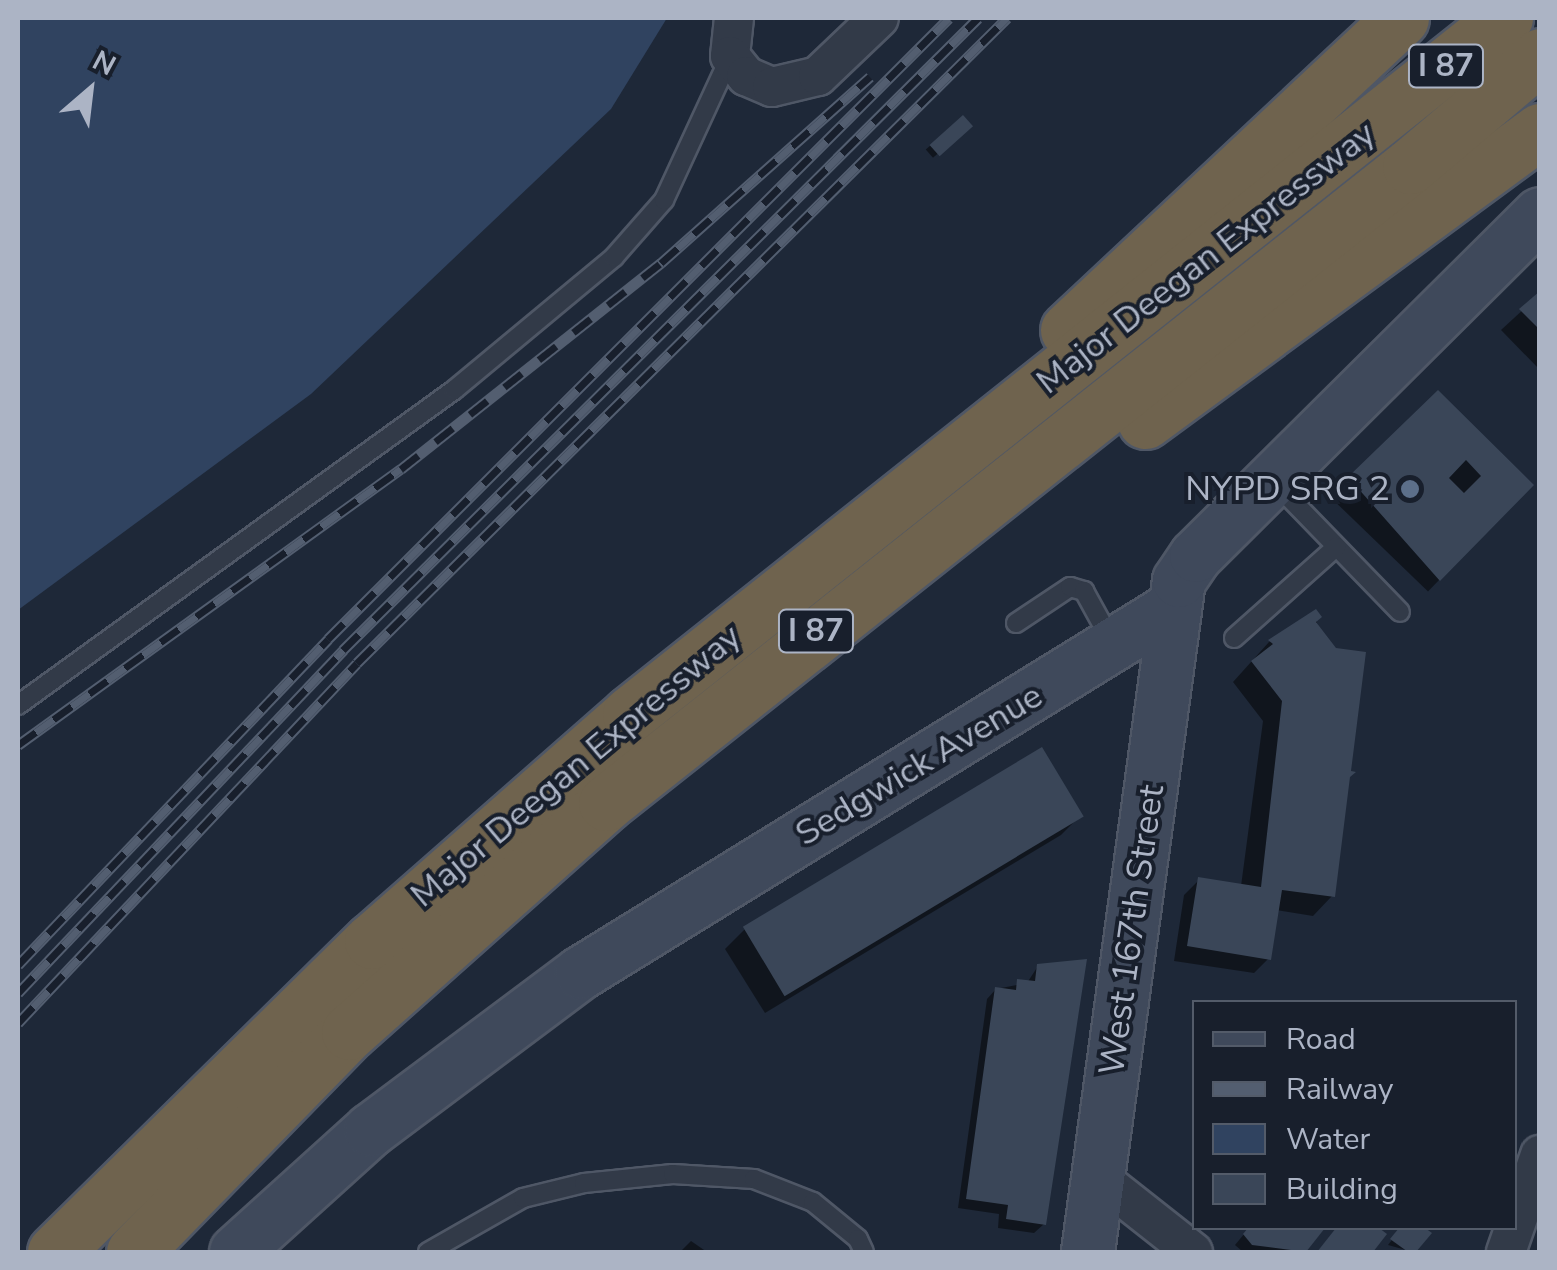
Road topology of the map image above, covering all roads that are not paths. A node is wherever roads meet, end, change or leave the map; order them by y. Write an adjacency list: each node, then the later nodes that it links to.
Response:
1 (734, 18): 6 (street)
2 (879, 18): 6 (street)
3 (1401, 18): 12 (highway)
4 (1473, 18): 8 (highway)
5 (1505, 18): 8 (highway, Major Deegan Expressway / I 87)
6 (730, 56): 19 (lane)
7 (1540, 56): 24 (highway, Major Deegan Expressway / I 87)
8 (1387, 114): 12 (highway, Major Deegan Expressway / I 87)
9 (1540, 131): 25 (highway)
10 (1540, 214): 11 (main road)
11 (1272, 480): 13 (lane); 14 (main road)
12 (897, 502): 23 (highway, Major Deegan Expressway / I 87)
13 (1336, 547): 15 (lane); 17 (lane)
14 (1173, 608): 18 (main road, Sedgwick Avenue); 21 (main road, West 167th Street)
15 (1400, 612)
16 (1016, 624): 18 (lane)
17 (1234, 638)
18 (1114, 647): 26 (main road, Sedgwick Avenue)
19 (18, 705)
20 (1540, 1155): 22 (street)
21 (1098, 1177): 29 (main road, West 167th Street); 30 (street)
22 (1517, 1221)
23 (55, 1252)
24 (134, 1252)
25 (169, 1252)
26 (236, 1252)
27 (428, 1252): 28 (lane)
28 (864, 1252)
29 (1088, 1252)
30 (1193, 1252)

